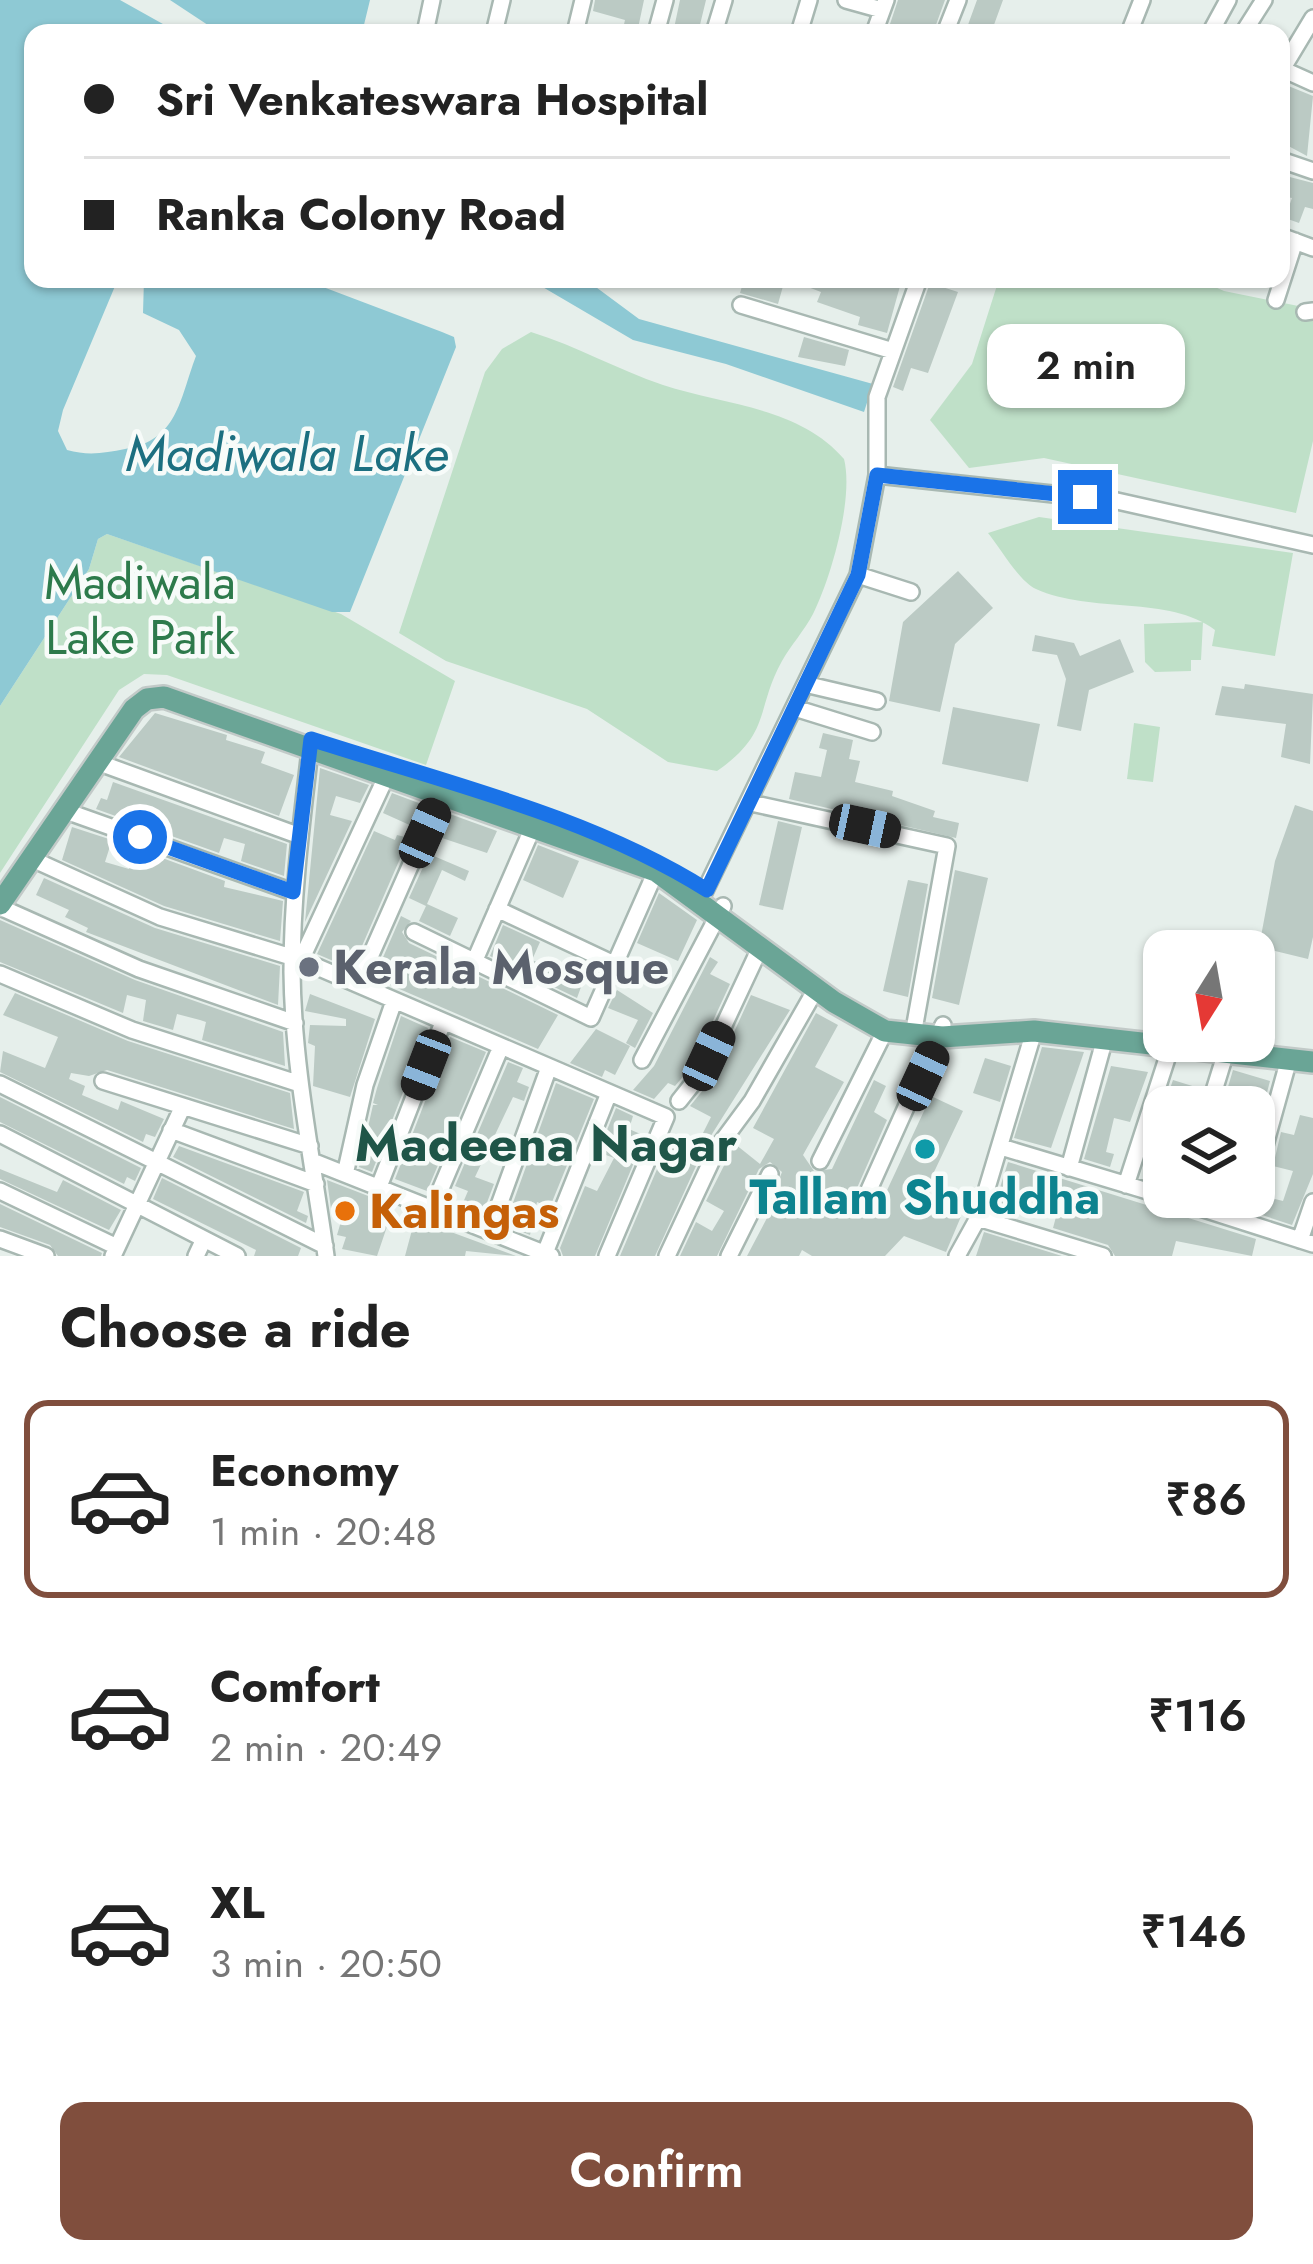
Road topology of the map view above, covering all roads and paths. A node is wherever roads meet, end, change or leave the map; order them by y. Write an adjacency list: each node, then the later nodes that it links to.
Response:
1 (847, 0): 2 (street)
2 (884, 5)
3 (1313, 20): 4 (street)
4 (1290, 57)
5 (917, 288): 9 (street)
6 (1278, 288): 7 (street)
7 (1276, 300)
8 (741, 305): 9 (street)
9 (893, 351): 10 (street)
10 (877, 475): 11 (street); 13 (street)
11 (1306, 544): 12 (street)
12 (1296, 565)
13 (858, 575): 14 (street); 15 (street)
14 (911, 592)
15 (808, 685): 16 (street); 17 (street)
16 (877, 701)
17 (798, 709): 18 (street); 23 (street)
18 (872, 732)
19 (311, 746): 20 (main road); 21 (main road); 26 (street); 29 (main road); 31 (main road)
20 (97, 761): 24 (main road); 26 (street)
21 (386, 777): 22 (main road); 36 (street)
22 (441, 796): 25 (main road); 40 (street)
23 (751, 803): 31 (street); 45 (street)
24 (63, 810): 27 (main road); 30 (street)
25 (533, 826): 28 (main road); 33 (street)
26 (300, 836): 30 (street)
27 (32, 859): 32 (main road); 36 (street)
28 (656, 871): 31 (main road); 38 (street)
29 (0, 886)
30 (293, 892): 36 (street)
31 (712, 903): 35 (main road); 45 (main road); 57 (street)
32 (0, 905): 43 (street)
33 (497, 909): 37 (street); 38 (street)
34 (414, 932): 37 (street)
35 (760, 948): 41 (main road); 65 (street)
36 (297, 959): 40 (street); 43 (street)
37 (475, 961): 38 (street)
38 (614, 964)
39 (0, 974): 63 (street)
40 (358, 984): 42 (street)
41 (816, 988): 47 (main road); 101 (street)
42 (394, 1001): 44 (street); 75 (street)
43 (295, 1023): 63 (street)
44 (442, 1025): 52 (street); 78 (street)
45 (914, 1029): 47 (main road); 48 (main road)
46 (1034, 1030): 48 (main road); 50 (main road); 70 (street)
47 (885, 1031): 72 (street)
48 (942, 1031): 49 (main road); 82 (street)
49 (1143, 1036)
50 (1105, 1038): 51 (main road); 74 (street)
51 (1143, 1039)
52 (500, 1049): 60 (street); 85 (street)
53 (1275, 1049): 54 (main road)
54 (1313, 1051)
55 (1275, 1056): 56 (main road)
56 (1289, 1059): 59 (main road); 67 (street)
57 (642, 1060)
58 (1162, 1062): 79 (street)
59 (1313, 1062)
60 (548, 1070): 64 (street); 90 (street)
61 (103, 1082): 66 (street)
62 (0, 1084): 73 (street)
63 (300, 1084): 71 (street)
64 (609, 1093): 96 (street); 100 (street)
65 (679, 1101)
66 (183, 1106): 68 (street); 71 (street)
67 (1275, 1109)
68 (171, 1130): 73 (street); 77 (street)
69 (0, 1134): 84 (street)
70 (1001, 1147): 74 (street); 86 (street)
71 (312, 1154): 75 (street); 77 (street)
72 (820, 1161)
73 (154, 1163): 84 (street); 94 (street)
74 (1069, 1168): 79 (street)
75 (346, 1170): 78 (street)
76 (770, 1174): 102 (street)
77 (316, 1184): 94 (street)
78 (380, 1184): 85 (street)
79 (1126, 1185): 81 (street)
80 (0, 1190): 95 (street)
81 (1143, 1190)
82 (868, 1192)
83 (1313, 1202): 93 (street)
84 (134, 1208): 92 (street); 95 (street)
85 (433, 1208): 90 (street)
86 (978, 1217): 103 (street); 104 (street)
87 (1232, 1218): 89 (street)
88 (1245, 1218): 89 (street)
89 (1244, 1222): 93 (street)
90 (490, 1230): 96 (street)
91 (0, 1239): 97 (street)
92 (204, 1239): 98 (street); 99 (street)
93 (1307, 1242)
94 (325, 1251)
95 (115, 1252)
96 (548, 1255)
97 (46, 1256)
98 (196, 1256)
99 (236, 1256)
100 (607, 1256)
101 (667, 1256)
102 (729, 1256)
103 (957, 1256)
104 (1103, 1256)

